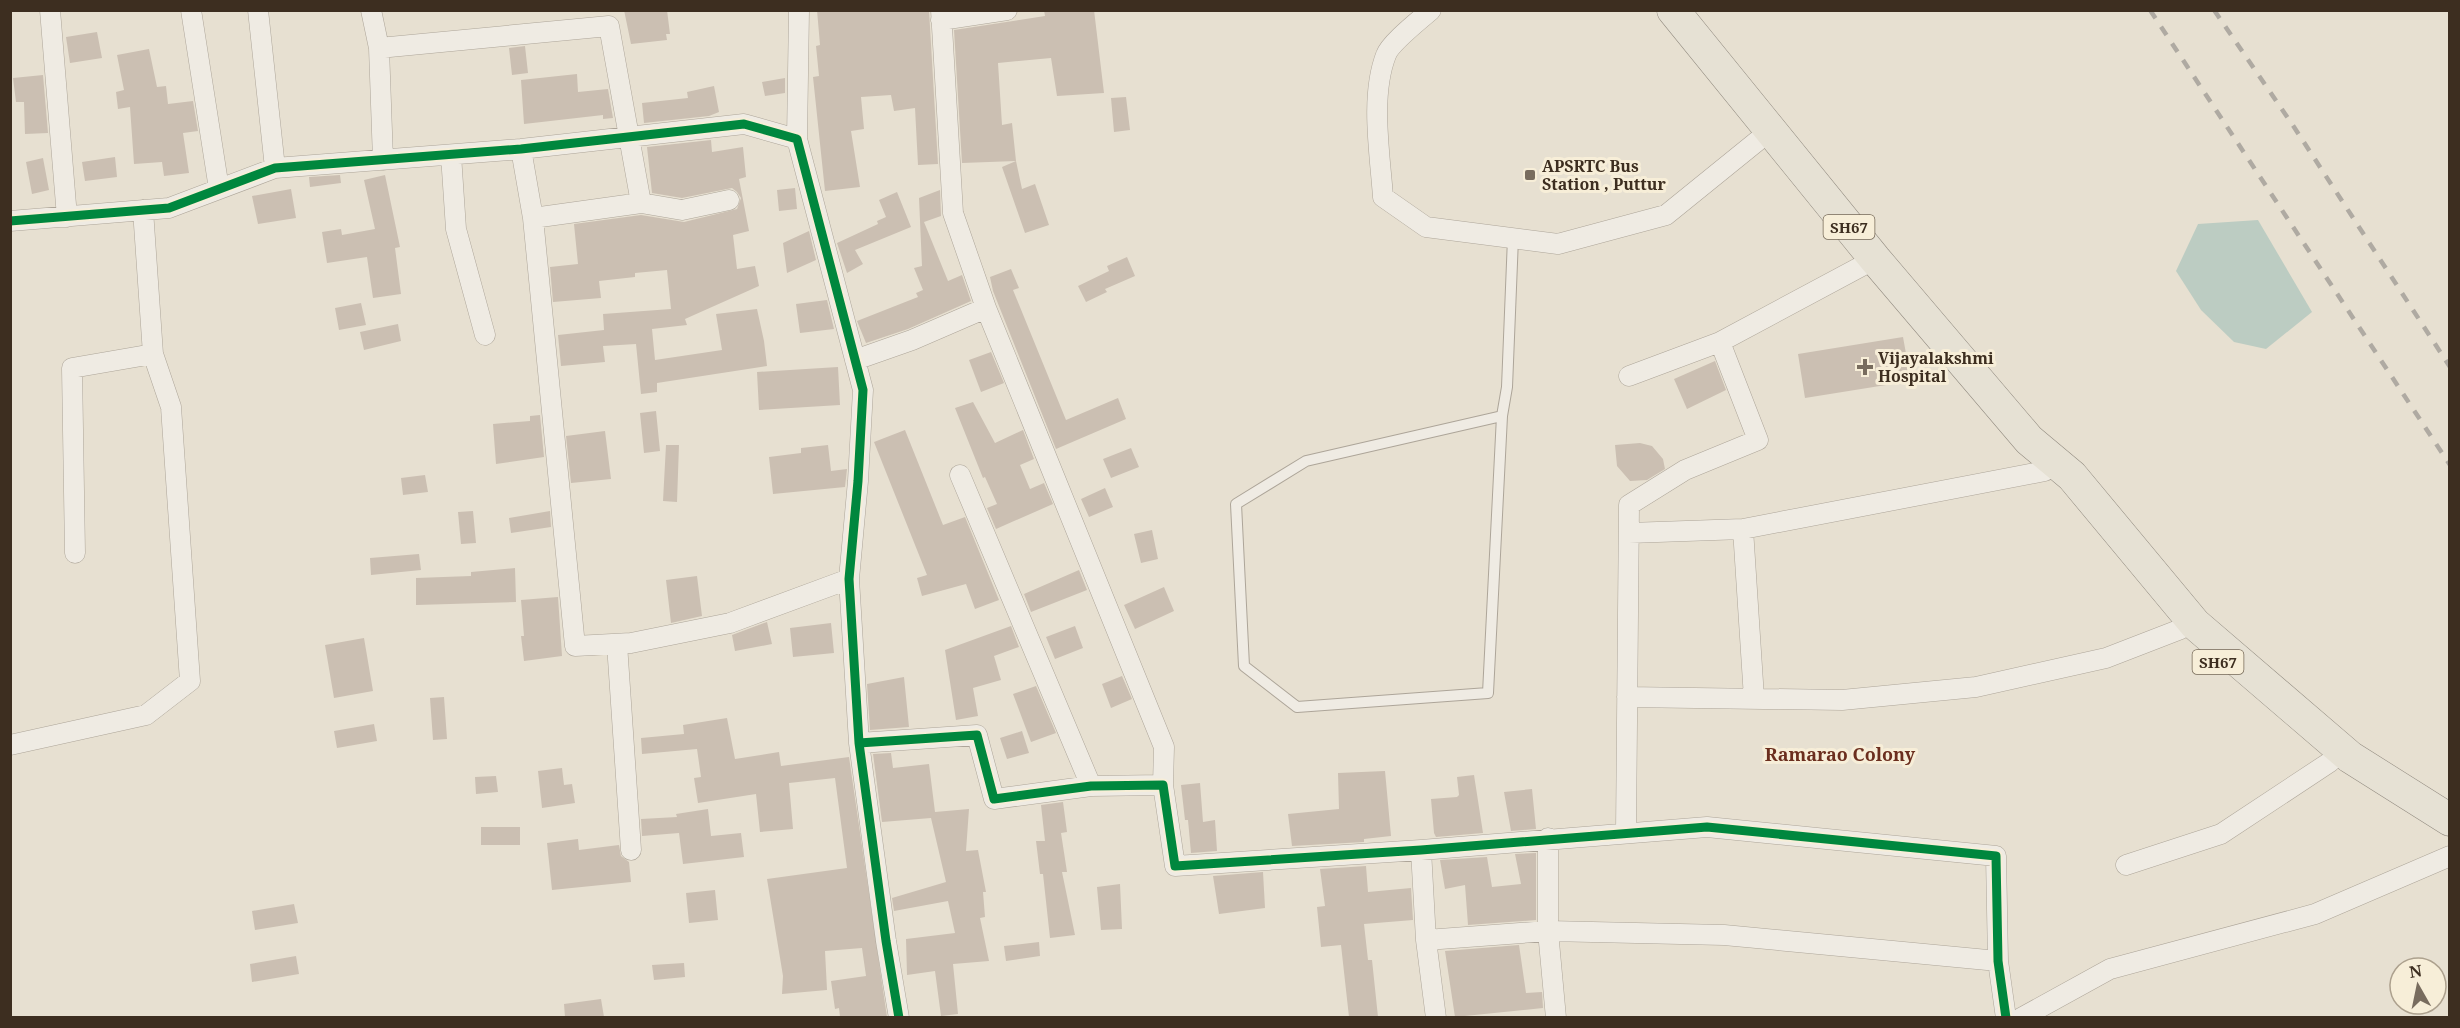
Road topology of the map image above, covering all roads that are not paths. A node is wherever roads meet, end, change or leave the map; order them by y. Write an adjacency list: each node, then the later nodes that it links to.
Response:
1 (50, 10): 22 (street)
2 (191, 10): 18 (street)
3 (258, 10): 17 (street)
4 (371, 10): 10 (street)
5 (798, 10): 13 (street)
6 (1007, 10): 9 (street)
7 (1431, 10): 25 (street)
8 (1673, 10): 11 (main road, SH67)
9 (941, 15): 27 (street)
10 (379, 48): 12 (street); 16 (street)
11 (1771, 130): 25 (street); 26 (main road, SH67)
12 (631, 136): 13 (street); 14 (street); 20 (street)
13 (796, 139): 31 (street)
14 (521, 149): 15 (street); 23 (street)
15 (451, 155): 16 (street); 28 (street)
16 (383, 160): 17 (street)
17 (275, 168): 18 (street)
18 (219, 189): 21 (street)
19 (729, 200): 20 (street)
20 (641, 203): 23 (street)
21 (143, 210): 22 (street); 30 (street)
22 (68, 217): 24 (street)
23 (533, 218): 41 (street)
24 (10, 221)
25 (1513, 238): 33 (lane)
26 (1875, 259): 29 (street); 34 (main road, SH67)
27 (986, 308): 31 (street); 47 (street)
28 (485, 335)
29 (1720, 342): 32 (street); 37 (street)
30 (153, 354): 38 (street); 45 (street)
31 (855, 360): 39 (street)
32 (1629, 376)
33 (1502, 416): 33 (lane)
34 (2059, 473): 36 (street); 40 (main road, SH67); 49 (main road, SH67)
35 (960, 475): 48 (street)
36 (1743, 530): 37 (street); 43 (street)
37 (1629, 533): 42 (street)
38 (75, 553)
39 (849, 579): 41 (street); 44 (street)
40 (2181, 629): 43 (street); 46 (main road, SH67)
41 (617, 644): 53 (street)
42 (1627, 697): 43 (street); 50 (street)
43 (1754, 698)
44 (860, 743): 48 (street); 60 (street)
45 (10, 745)
46 (2330, 762): 52 (main road, SH67); 56 (street)
47 (1163, 785): 48 (street); 54 (street)
48 (1091, 786)
49 (2450, 820)
50 (1626, 832): 51 (street); 59 (street)
51 (1548, 838): 54 (street); 57 (street)
52 (2450, 842)
53 (631, 850)
54 (1421, 850): 58 (street)
55 (2450, 856): 64 (street)
56 (2126, 865)
57 (1548, 931): 58 (street); 59 (street); 62 (street)
58 (1426, 940): 61 (street)
59 (1998, 961): 63 (street)
60 (899, 1017)
61 (1436, 1017)
62 (1556, 1017)
63 (2006, 1017)
64 (2021, 1017)

